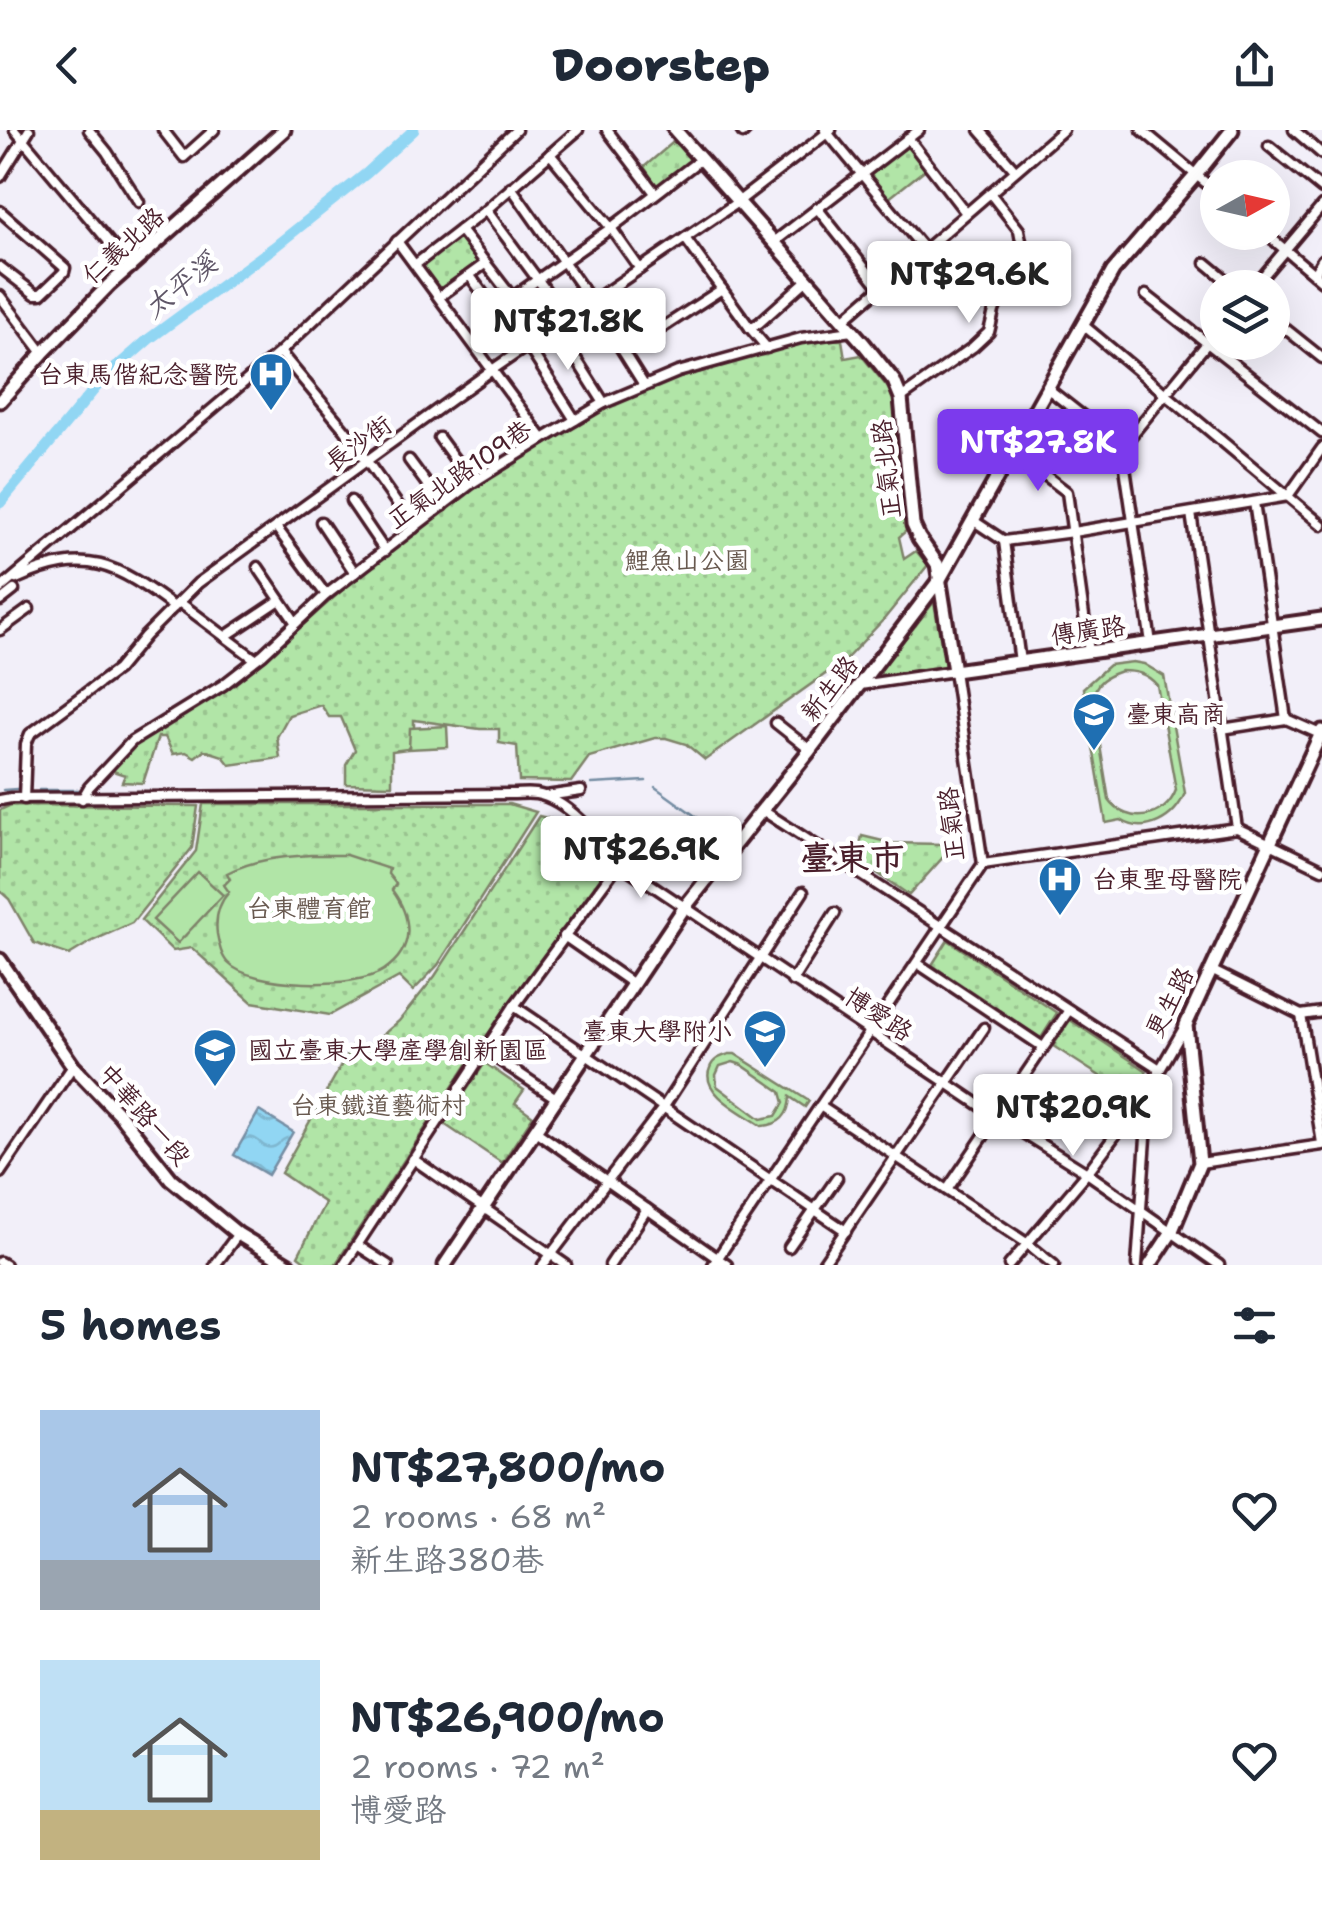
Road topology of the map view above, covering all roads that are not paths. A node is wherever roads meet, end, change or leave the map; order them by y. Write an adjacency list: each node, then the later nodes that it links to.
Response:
1 (15, 130): 17 (street)
2 (89, 130): 33 (street)
3 (163, 130): 4 (street)
4 (214, 130)
5 (284, 130): 52 (street, 仁義北路)
6 (516, 130): 42 (street)
7 (578, 130): 20 (street)
8 (607, 130): 30 (street)
9 (675, 130): 22 (street, 正氣北路)
10 (919, 130): 18 (street)
11 (980, 130): 23 (street)
12 (1232, 130): 25 (street, 新生路)
13 (1294, 130): 21 (street)
14 (828, 131): 24 (street); 32 (street, 長沙街)
15 (1144, 131): 25 (street)
16 (1058, 132): 23 (street)
17 (26, 134): 26 (street); 52 (street)
18 (908, 138): 24 (street); 38 (street)
19 (1270, 146): 29 (street)
20 (550, 154): 28 (street); 39 (street)
21 (1322, 154)
22 (700, 159): 30 (street); 32 (street, 正氣北路)
23 (1016, 170): 31 (street)
24 (862, 174): 35 (street); 44 (street)
25 (1196, 175): 27 (street); 70 (street, 新生路)
26 (0, 177)
27 (1200, 178)
28 (512, 187): 36 (street); 47 (street)
29 (1322, 189)
30 (655, 193): 39 (street)
31 (990, 193): 38 (street); 89 (street)
32 (739, 201): 41 (street, 長沙街); 43 (street, 正氣北路)
33 (139, 202)
34 (1322, 206): 45 (street)
35 (817, 208): 43 (street); 61 (street)
36 (486, 210): 40 (street); 58 (street)
37 (0, 212): 51 (street)
38 (966, 213): 44 (street)
39 (611, 228): 47 (street); 53 (street)
40 (460, 230): 48 (street); 50 (street)
41 (686, 238): 53 (street, 長沙街); 62 (street)
42 (397, 241): 50 (street); 80 (street)
43 (774, 242): 59 (street, 正氣北路)
44 (924, 248): 61 (street)
45 (1286, 251): 55 (street); 56 (street)
46 (1322, 260): 56 (street)
47 (564, 262): 58 (street); 67 (street)
48 (486, 263): 57 (street); 66 (street)
49 (1206, 263): 54 (street)
50 (416, 264): 65 (street)
51 (0, 267)
52 (130, 268): 82 (street, 仁義北路)
53 (640, 269): 67 (street, 長沙街)
54 (1214, 270)
55 (1269, 270)
56 (1314, 274): 60 (street)
57 (470, 276): 65 (street); 77 (street)
58 (539, 280): 66 (street); 68 (street)
59 (808, 280): 69 (street, 正氣北路); 72 (street)
60 (1322, 282)
61 (880, 286): 69 (street)
62 (722, 289): 72 (street); 81 (street)
63 (0, 296): 82 (street)
64 (1146, 296): 76 (street)
65 (440, 297): 85 (street)
66 (513, 297): 75 (street)
67 (592, 302): 68 (street, 長沙街); 81 (street)
68 (567, 319): 71 (street, 長沙街)
69 (843, 320): 73 (street, 正氣北路)
70 (1082, 324): 87 (street, 新生路); 88 (street)
71 (556, 327): 75 (street, 長沙街); 91 (street)
72 (750, 328): 78 (street)
73 (852, 332): 78 (street, 正氣北路109巷); 89 (street, 正氣北路)
74 (1290, 332): 83 (street)
75 (542, 336): 77 (street, 長沙街)
76 (1200, 337)
77 (526, 347): 85 (street, 長沙街); 92 (street)
78 (768, 348): 86 (street, 正氣北路109巷)
79 (1200, 351): 88 (street)
80 (280, 352): 100 (street); 119 (street)
81 (625, 352): 86 (street)
82 (42, 353): 90 (street, 仁義北路)
83 (1322, 358)
84 (1230, 360): 93 (street)
85 (492, 370): 95 (street); 100 (street, 長沙街)
86 (644, 385): 91 (street, 正氣北路109巷)
87 (1046, 388): 96 (street); 98 (street, 新生路)
88 (1166, 392): 96 (street); 102 (street)
89 (902, 398): 118 (street, 正氣北路)
90 (0, 401)
91 (604, 403): 92 (street, 正氣北路109巷)
92 (575, 420): 95 (street, 正氣北路109巷)
93 (1322, 432)
94 (439, 438): 101 (street)
95 (543, 439): 101 (street, 正氣北路109巷)
96 (1122, 447): 109 (street)
97 (1322, 448): 102 (street)
98 (1012, 450): 107 (street, 新生路); 113 (street)
99 (409, 460): 105 (street)
100 (367, 461): 111 (street, 長沙街); 112 (street)
101 (472, 483): 105 (street, 正氣北路109巷)
102 (1288, 496): 104 (street); 110 (street)
103 (351, 502): 115 (street)
104 (1254, 502): 106 (street); 127 (street)
105 (443, 506): 112 (street, 正氣北路109巷)
106 (1191, 513): 109 (street); 129 (street)
107 (974, 521): 114 (street); 118 (street, 新生路)
108 (321, 522): 117 (street)
109 (1133, 522): 113 (street); 131 (street)
110 (1322, 525)
111 (276, 527): 120 (street); 123 (street, 長沙街)
112 (414, 528): 115 (street, 正氣北路109巷)
113 (1072, 532): 114 (street); 132 (street)
114 (1004, 541): 134 (street)
115 (384, 551): 117 (street, 正氣北路109巷)
116 (258, 568): 121 (street)
117 (355, 573): 120 (street, 正氣北路109巷)
118 (940, 580): 135 (street, 正氣路); 136 (street, 新生路)
119 (7, 587): 122 (street); 123 (street)
120 (326, 595): 126 (street, 正氣北路109巷)
121 (280, 600): 126 (street); 130 (street)
122 (0, 602)
123 (176, 604): 130 (street); 144 (street, 長沙街)
124 (29, 608): 128 (street)
125 (1322, 618): 127 (street, 傳廣路)
126 (296, 623): 133 (street, 正氣北路109巷)
127 (1272, 626): 129 (street, 傳廣路); 137 (street)
128 (0, 630)
129 (1208, 635): 131 (street, 傳廣路); 139 (street)
130 (226, 636): 133 (street)
131 (1151, 643): 132 (street, 傳廣路)
132 (1090, 652): 134 (street, 傳廣路)
133 (255, 659): 146 (street, 正氣北路109巷)
134 (1020, 662): 135 (street, 傳廣路)
135 (954, 672): 136 (street, 傳廣路); 151 (street, 正氣路)
136 (860, 685): 141 (street, 新生路)
137 (1286, 719): 139 (street); 140 (street)
138 (776, 723): 141 (street)
139 (1222, 729): 148 (street)
140 (1321, 732): 149 (street, 更生路)
141 (810, 750): 147 (street, 新生路)
142 (582, 790): 143 (street)
143 (544, 797): 146 (street); 150 (street, 博愛路)
144 (24, 799): 145 (street); 146 (street)
145 (0, 800)
146 (82, 800)
147 (762, 810): 154 (street, 新生路); 156 (street)
148 (1237, 828): 149 (street); 151 (street)
149 (1270, 844): 152 (street); 161 (street, 更生路)
150 (619, 864): 154 (street, 博愛路); 157 (street)
151 (982, 864): 156 (street, 正氣路)
152 (1322, 869)
153 (803, 892): 158 (street)
154 (684, 908): 158 (street, 博愛路); 163 (street, 新生路)
155 (835, 914): 162 (street)
156 (941, 927): 160 (street, 正氣路); 165 (street)
157 (564, 936): 163 (street); 164 (street)
158 (760, 959): 162 (street, 博愛路); 180 (street)
159 (0, 960): 174 (street, 中華路一段)
160 (917, 963): 170 (street, 正氣路); 171 (street)
161 (1212, 970): 167 (street); 168 (street, 更生路)
162 (792, 981): 170 (street, 博愛路)
163 (633, 984): 173 (street, 新生路)
164 (514, 1006): 172 (street); 173 (street)
165 (1068, 1010): 171 (street); 175 (street)
166 (1322, 1012): 167 (street)
167 (1301, 1015): 183 (street)
168 (1186, 1025): 175 (street, 更生路); 186 (street)
169 (984, 1028): 176 (street)
170 (870, 1032): 176 (street, 博愛路); 179 (street, 正氣路)
171 (1043, 1047): 181 (street)
172 (484, 1050): 178 (street); 185 (street)
173 (585, 1054): 178 (street, 新生路); 180 (street)
174 (73, 1066): 187 (street); 199 (street, 中華路一段)
175 (1160, 1069): 177 (street, 更生路)
176 (946, 1083): 181 (street, 博愛路); 184 (street)
177 (1146, 1094): 188 (street, 更生路); 196 (street)
178 (556, 1098): 182 (street, 新生路)
179 (820, 1106): 184 (street); 190 (street, 正氣路)
180 (664, 1108): 190 (street); 191 (street)
181 (996, 1116): 188 (street, 博愛路); 192 (street)
182 (534, 1130): 191 (street); 193 (street, 新生路)
183 (1322, 1144): 186 (street)
184 (896, 1156): 192 (street); 197 (street)
185 (413, 1158): 193 (street); 201 (street)
186 (1200, 1163): 198 (street)
187 (0, 1173)
188 (1087, 1173): 196 (street, 博愛路); 200 (street, 更生路)
189 (837, 1178): 195 (street)
190 (771, 1179): 195 (street); 204 (street, 正氣路)
191 (608, 1182): 194 (street); 203 (street)
192 (947, 1190): 200 (street)
193 (483, 1207): 203 (street); 209 (street, 新生路)
194 (648, 1209): 204 (street); 212 (street)
195 (815, 1210): 197 (street); 202 (street)
196 (1141, 1212): 198 (street, 博愛路); 217 (street)
197 (846, 1231): 214 (street)
198 (1170, 1232): 218 (street); 219 (street, 博愛路)
199 (238, 1234): 205 (street, 中華路一段); 206 (street)
200 (1028, 1244): 215 (street, 更生路); 216 (street)
201 (357, 1245): 207 (street); 208 (street)
202 (789, 1247)
203 (552, 1255): 210 (street); 211 (street)
204 (716, 1262): 213 (street)
205 (284, 1264)
206 (215, 1265)
207 (344, 1265)
208 (388, 1265)
209 (444, 1265)
210 (543, 1265)
211 (566, 1265)
212 (610, 1265)
213 (728, 1265)
214 (822, 1265)
215 (1009, 1265)
216 (1054, 1265)
217 (1137, 1265)
218 (1150, 1265)
219 (1219, 1265)

